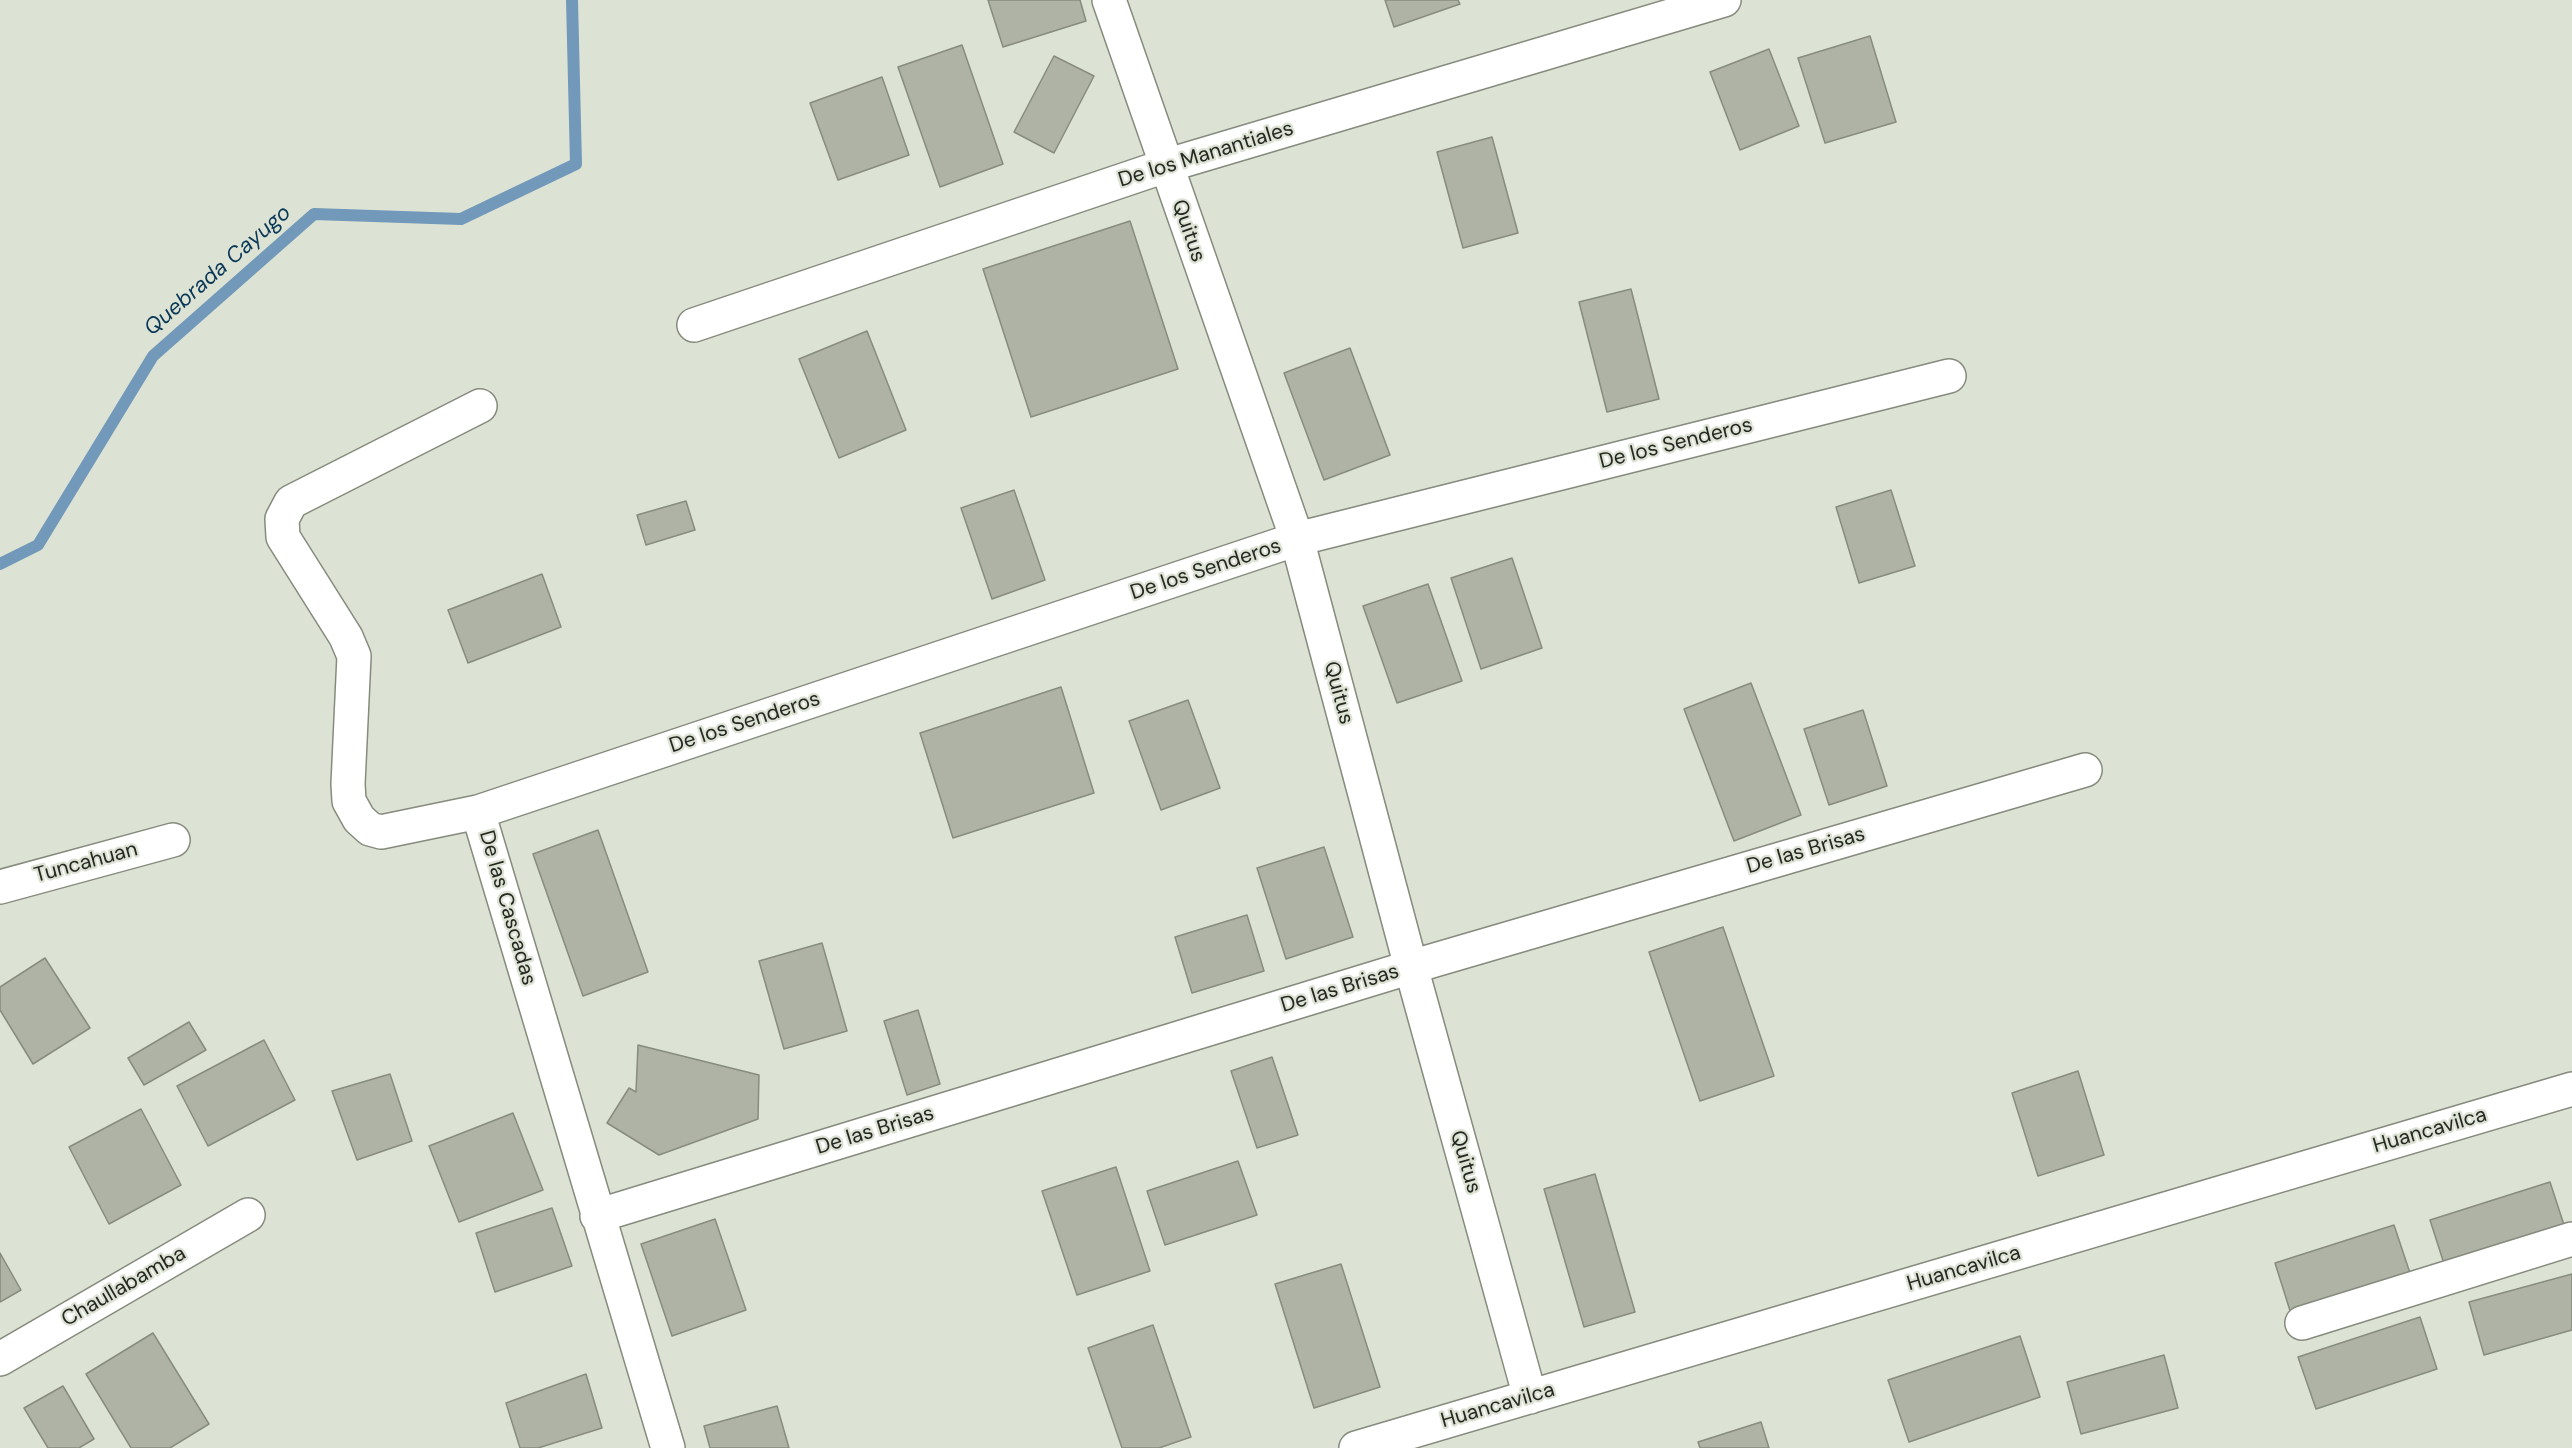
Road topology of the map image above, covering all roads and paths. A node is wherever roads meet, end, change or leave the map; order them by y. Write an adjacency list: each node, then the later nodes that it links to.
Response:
1 (1109, 0): 3 (street, Quitus)
2 (1724, 0): 3 (street, De los Manantiales)
3 (1165, 166): 4 (street, De los Manantiales); 7 (street, Quitus)
4 (694, 325)
5 (1949, 376): 7 (street, De los Senderos)
6 (480, 406): 9 (street, De las Cascadas)
7 (1297, 539): 9 (street, De los Senderos); 12 (street, Quitus)
8 (2085, 770): 12 (street, De las Brisas)
9 (478, 812): 15 (street, De las Cascadas)
10 (172, 840): 11 (street, Tuncahuan)
11 (0, 887)
12 (1411, 967): 15 (street, De las Brisas); 19 (street, Quitus)
13 (2572, 1089): 19 (street, Huancavilca)
14 (248, 1215): 18 (street, Chaullabamba)
15 (597, 1216): 20 (street, De las Cascadas)
16 (2572, 1239): 17 (street)
17 (2302, 1323)
18 (0, 1359)
19 (1530, 1397): 21 (street, Huancavilca)
20 (668, 1448)
21 (1356, 1448)

